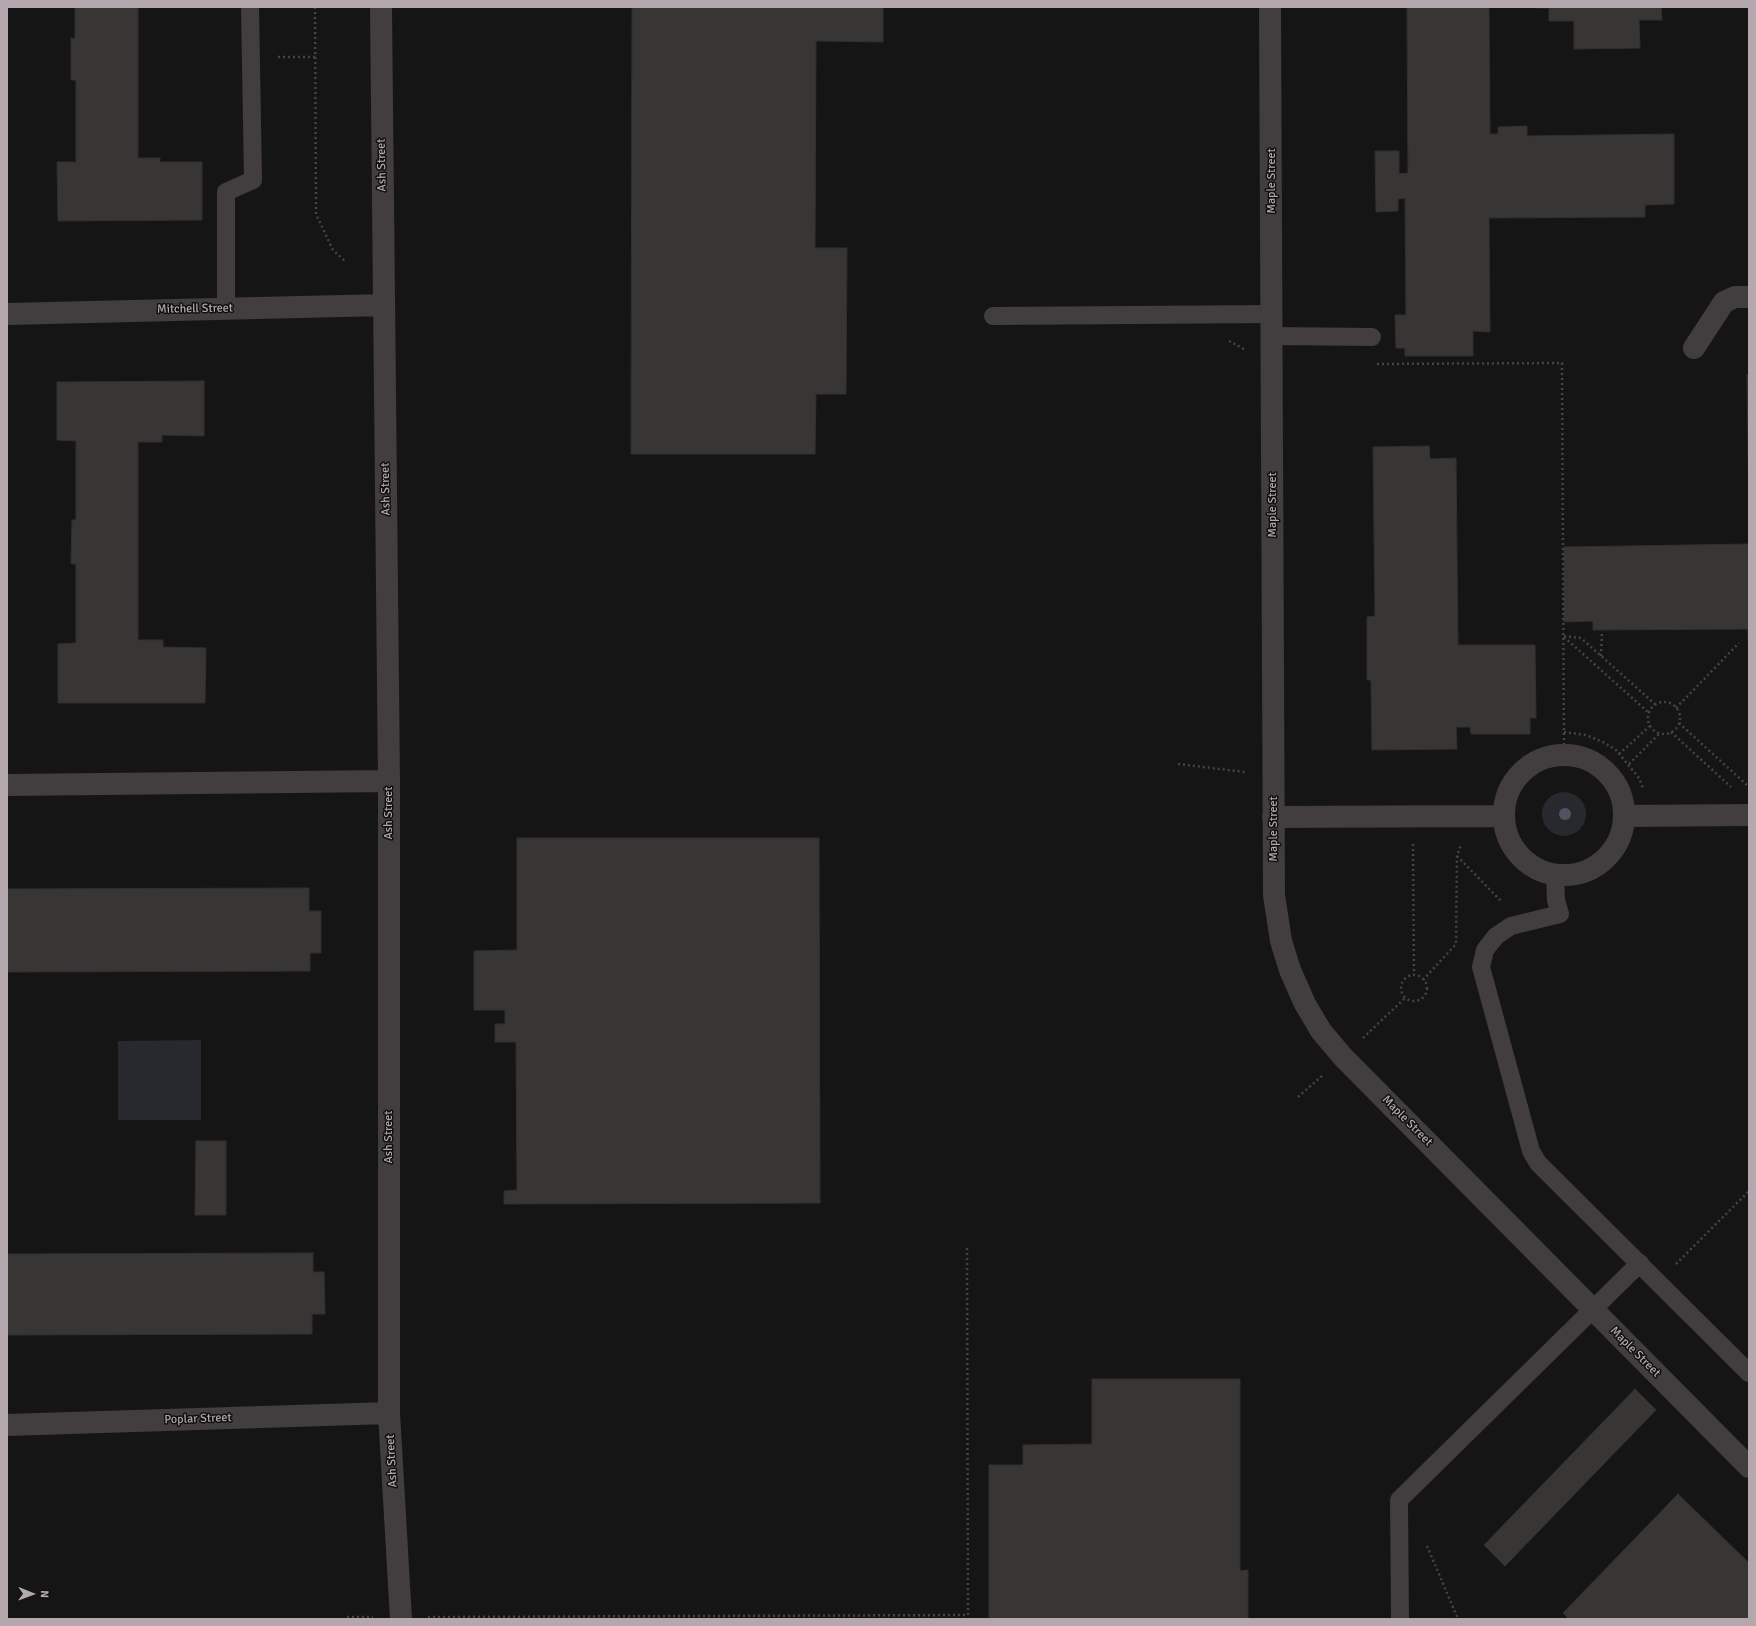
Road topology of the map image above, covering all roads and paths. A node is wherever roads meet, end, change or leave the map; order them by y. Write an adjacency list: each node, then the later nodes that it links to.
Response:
1 (250, 7): 5 (lane)
2 (315, 7): 6 (path)
3 (381, 7): 9 (street, Ash Street)
4 (1270, 7): 12 (street, Maple Street)
5 (251, 57): 6 (path); 10 (lane)
6 (315, 57): 7 (path)
7 (346, 262)
8 (1749, 297): 17 (street)
9 (384, 305): 10 (street, Mitchell Street); 35 (street, Ash Street)
10 (226, 309): 11 (street, Mitchell Street)
11 (7, 314)
12 (1272, 314): 13 (lane); 14 (street, Maple Street)
13 (993, 316)
14 (1272, 336): 15 (lane); 19 (street, Maple Street)
15 (1372, 337)
16 (1225, 339): 19 (path)
17 (1694, 348)
18 (1374, 364): 21 (path)
19 (1273, 365): 43 (street, Maple Street)
20 (1602, 630): 23 (path)
21 (1564, 636): 23 (path); 26 (path); 29 (path)
22 (1739, 643): 25 (path)
23 (1601, 656): 24 (path)
24 (1656, 705): 25 (path); 26 (path)
25 (1676, 708): 27 (path)
26 (1649, 713): 28 (path)
27 (1679, 723): 30 (path); 37 (path)
28 (1650, 726): 31 (path); 33 (path)
29 (1564, 732): 32 (path); 33 (path)
30 (1671, 732): 31 (path); 39 (path)
31 (1659, 734): 34 (path)
32 (1564, 754): 41 (street); 42 (street)
33 (1620, 754): 34 (path)
34 (1629, 764): 38 (path)
35 (389, 781): 36 (street); 57 (street, Ash Street)
36 (7, 785)
37 (1749, 788)
38 (1644, 790)
39 (1737, 792)
40 (1749, 815): 42 (street)
41 (1502, 816): 43 (street); 47 (street)
42 (1624, 816): 47 (street)
43 (1273, 817): 55 (street, Maple Street)
44 (1464, 838): 46 (path)
45 (1413, 840): 49 (path)
46 (1457, 856): 48 (path); 50 (path)
47 (1554, 875): 48 (lane)
48 (1523, 923): 53 (lane)
49 (1414, 975): 50 (path); 50 (path)
50 (1423, 980)
51 (1749, 1191): 54 (path)
52 (967, 1248): 61 (path)
53 (1640, 1263): 54 (lane); 55 (lane)
54 (1658, 1282): 56 (lane)
55 (1592, 1309): 59 (street, Maple Street); 67 (lane)
56 (1749, 1373)
57 (389, 1413): 58 (street, Poplar Street); 64 (street, Ash Street)
58 (7, 1425)
59 (1749, 1467)
60 (1425, 1543): 68 (path)
61 (968, 1615): 63 (path); 66 (path)
62 (347, 1617): 64 (path)
63 (768, 1617): 65 (path)
64 (401, 1618): 65 (path)
65 (627, 1618)
66 (968, 1619)
67 (1400, 1619)
68 (1458, 1619)

